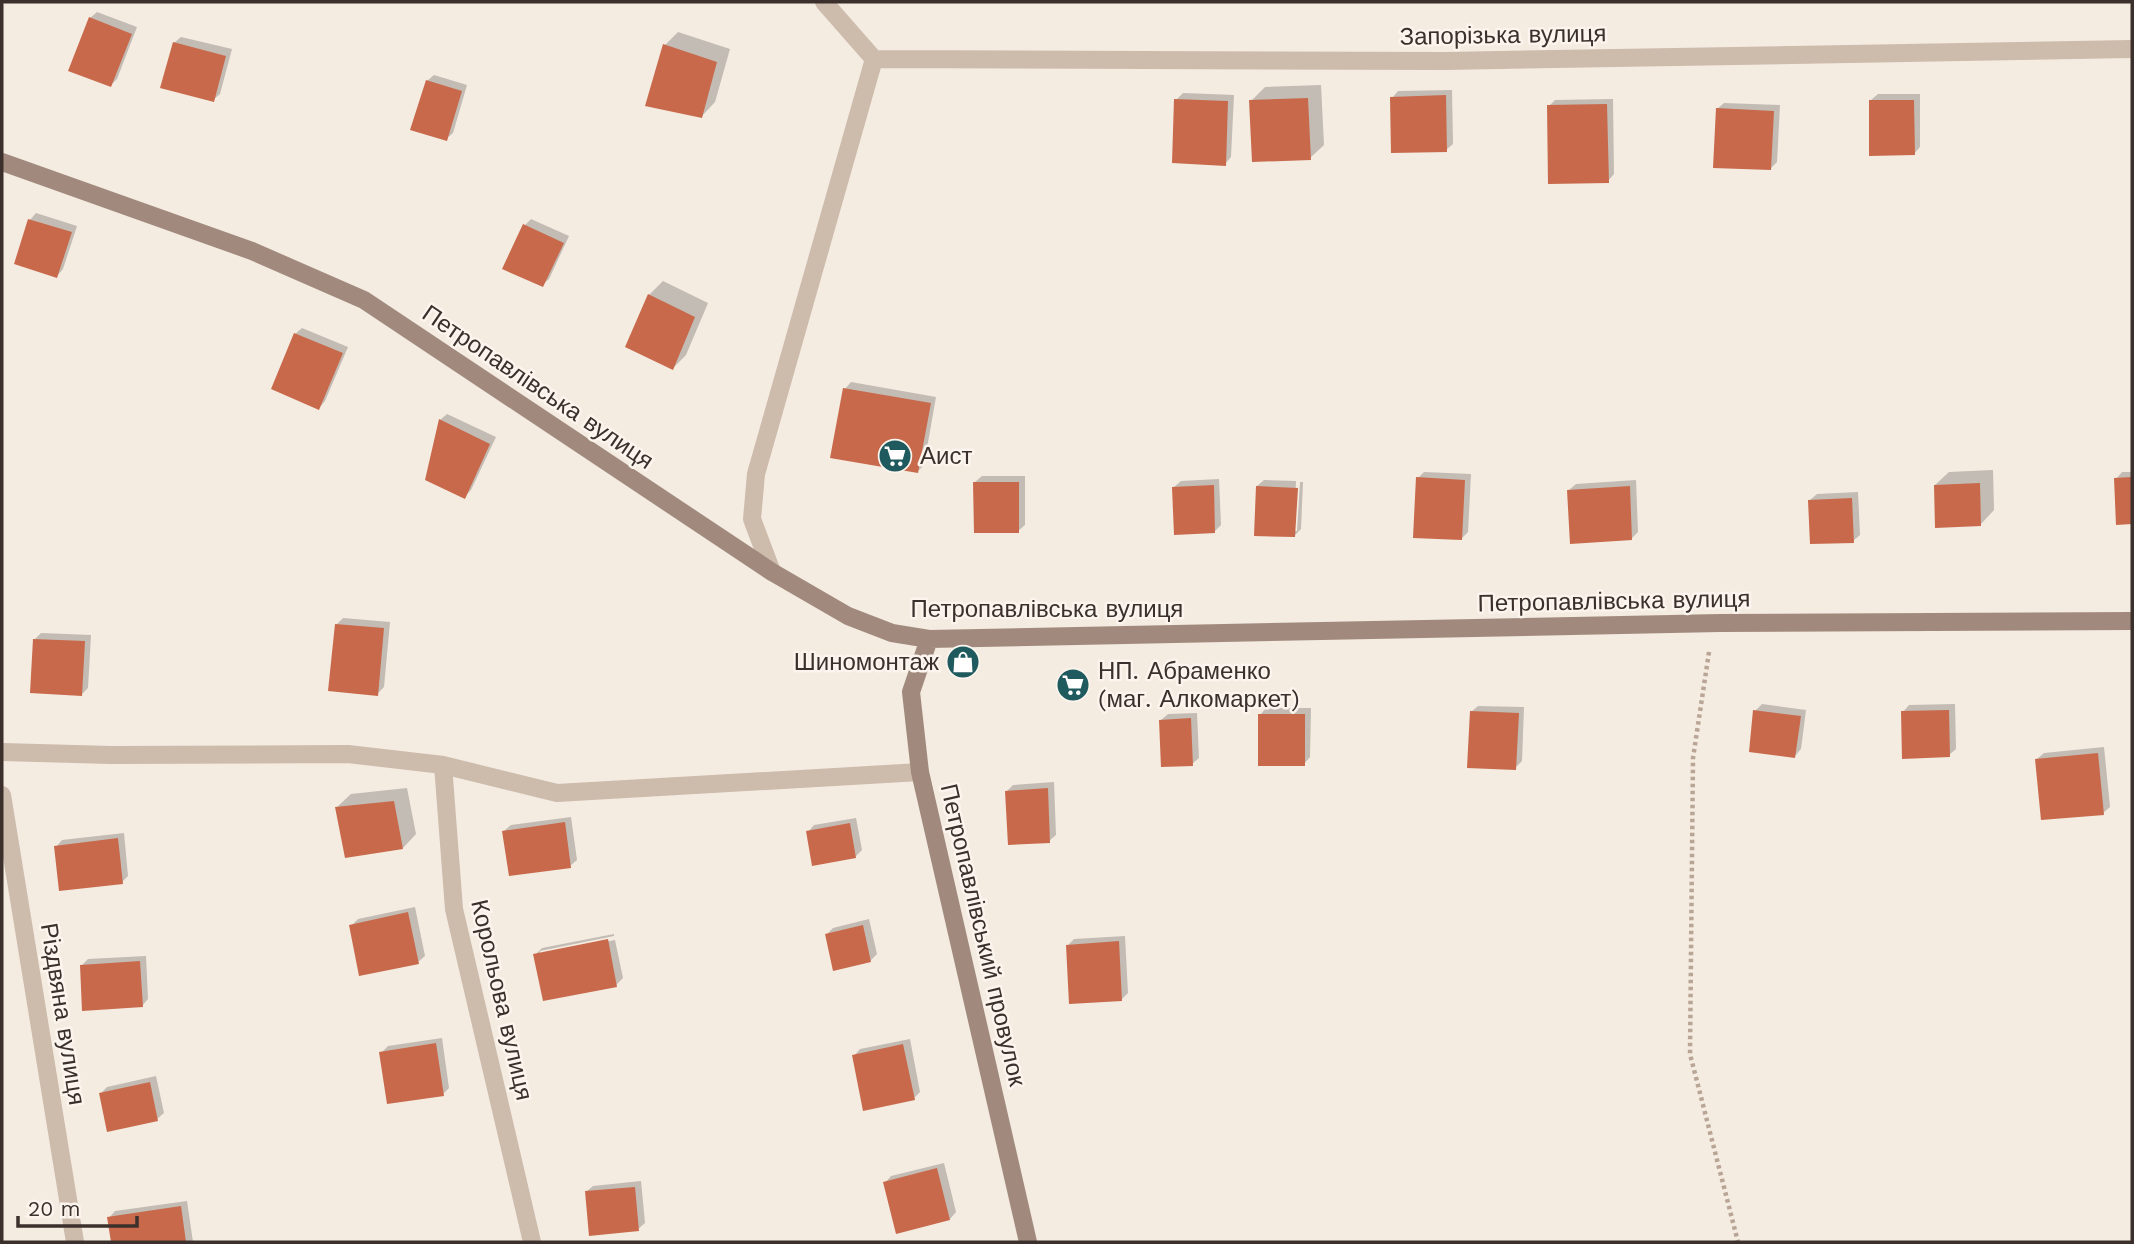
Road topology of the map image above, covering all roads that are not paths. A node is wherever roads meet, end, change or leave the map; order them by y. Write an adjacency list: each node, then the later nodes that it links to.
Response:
1 (824, 2): 3 (street)
2 (2132, 49): 3 (street, Запорізька вулиця)
3 (874, 59): 5 (street)
4 (2, 162): 5 (street, Петропавлівська вулиця)
5 (772, 572): 7 (street, Петропавлівська вулиця)
6 (2132, 621): 7 (street, Петропавлівська вулиця)
7 (929, 639): 10 (street, Петропавлівський провулок)
8 (2, 752): 9 (street)
9 (443, 765): 10 (street); 13 (street, Корольова вулиця)
10 (920, 772): 14 (street, Петропавлівський провулок)
11 (2, 794): 12 (street, Різдвяна вулиця)
12 (75, 1242)
13 (532, 1242)
14 (1028, 1242)

